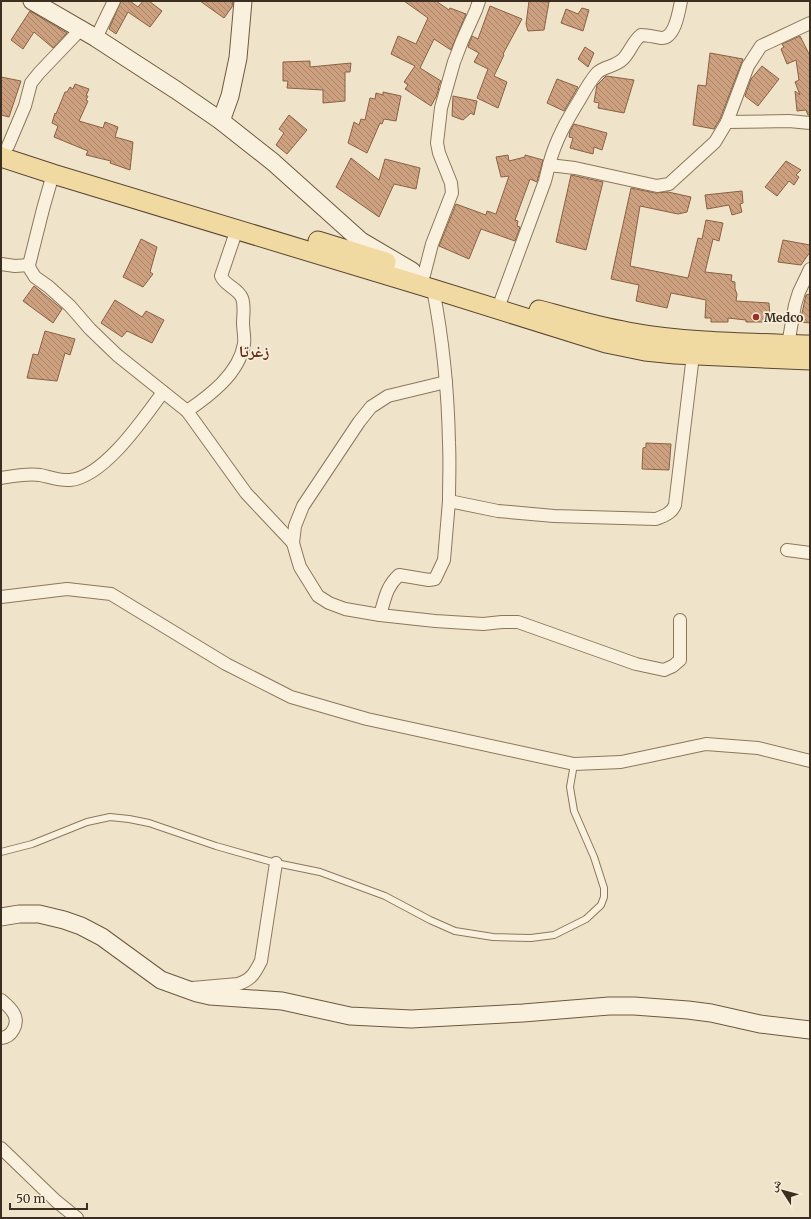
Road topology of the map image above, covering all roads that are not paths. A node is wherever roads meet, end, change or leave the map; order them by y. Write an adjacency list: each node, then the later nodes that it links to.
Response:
1 (32, 1): 7 (street)
2 (114, 1): 7 (street)
3 (243, 1): 8 (street)
4 (479, 1): 19 (street)
5 (681, 1): 12 (street)
6 (810, 23): 9 (street)
7 (88, 34): 8 (street); 11 (street)
8 (221, 121): 19 (street)
9 (727, 122): 10 (street); 12 (street)
10 (810, 123)
11 (3, 149): 13 (main road); 15 (main road)
12 (549, 165): 20 (street)
13 (53, 174): 14 (main road); 17 (street)
14 (237, 229): 15 (main road); 27 (street)
15 (349, 257): 19 (main road); 19 (main road)
16 (1, 264): 17 (street)
17 (30, 265): 26 (street)
18 (810, 269): 22 (street)
19 (423, 278): 20 (main road); 23 (main road); 25 (street)
20 (501, 300): 22 (main road)
21 (810, 345): 22 (main road)
22 (786, 351): 23 (main road); 24 (main road)
23 (693, 356): 29 (street)
24 (810, 360)
25 (446, 382): 29 (street); 30 (street)
26 (163, 392): 27 (street); 28 (street)
27 (187, 411): 30 (street)
28 (1, 478)
29 (449, 501): 34 (street)
30 (293, 543): 34 (street)
31 (787, 550): 32 (street)
32 (810, 552)
33 (1, 597): 37 (street)
34 (380, 615): 35 (street)
35 (680, 620)
36 (810, 761): 37 (street)
37 (574, 764): 39 (lane)
38 (1, 852): 39 (lane)
39 (276, 863): 41 (street)
40 (1, 917): 41 (street)
41 (177, 987): 43 (street)
42 (1, 1000): 44 (street)
43 (810, 1030)
44 (1, 1038)
45 (1, 1148): 46 (street)
46 (77, 1218)

